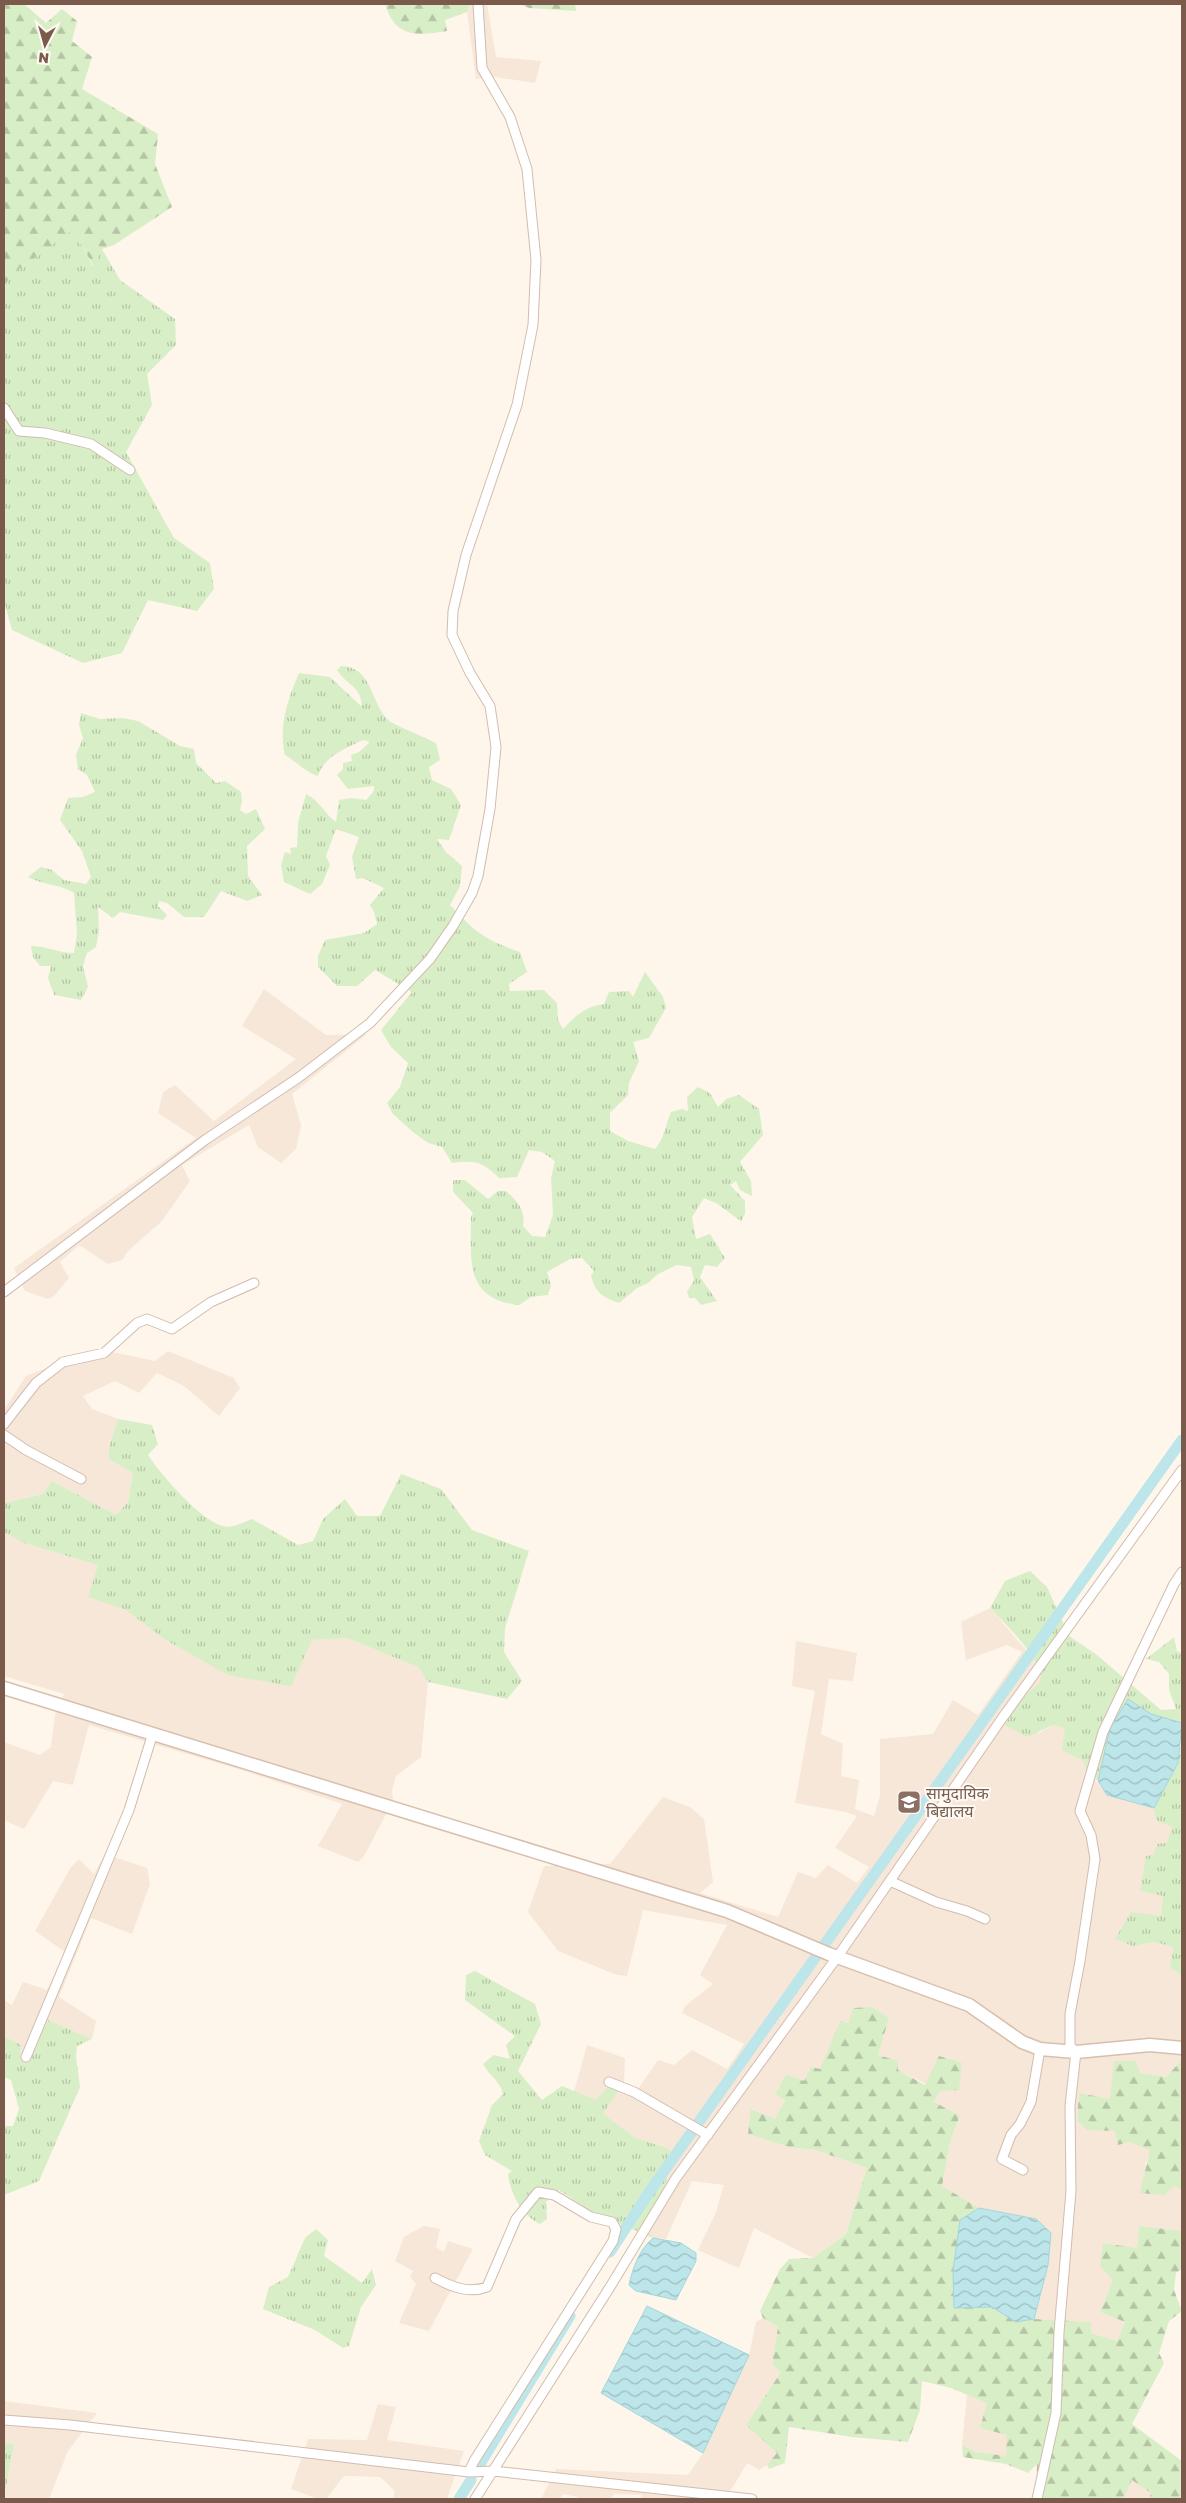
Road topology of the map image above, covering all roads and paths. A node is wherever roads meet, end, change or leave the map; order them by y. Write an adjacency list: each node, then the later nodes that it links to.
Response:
1 (478, 4): 5 (street)
2 (4, 408): 3 (street)
3 (130, 470)
4 (254, 1283): 6 (street)
5 (4, 1292)
6 (4, 1424)
7 (4, 1435): 9 (street)
8 (1182, 1470): 13 (street)
9 (81, 1479)
10 (1182, 1572): 18 (street)
11 (4, 1688): 12 (main road)
12 (153, 1733): 15 (main road); 19 (street)
13 (890, 1881): 14 (street); 15 (street)
14 (985, 1919)
15 (834, 1955): 17 (main road); 21 (street)
16 (1182, 2048): 18 (main road)
17 (1040, 2049): 18 (main road); 22 (street)
18 (1076, 2052): 29 (street)
19 (26, 2057)
20 (609, 2082): 21 (street)
21 (708, 2135): 25 (street)
22 (1023, 2170)
23 (435, 2278): 26 (street)
24 (4, 2420): 26 (street)
25 (493, 2471): 26 (street); 27 (street); 28 (street)
26 (469, 2472)
27 (475, 2499)
28 (752, 2499)
29 (1037, 2499)

